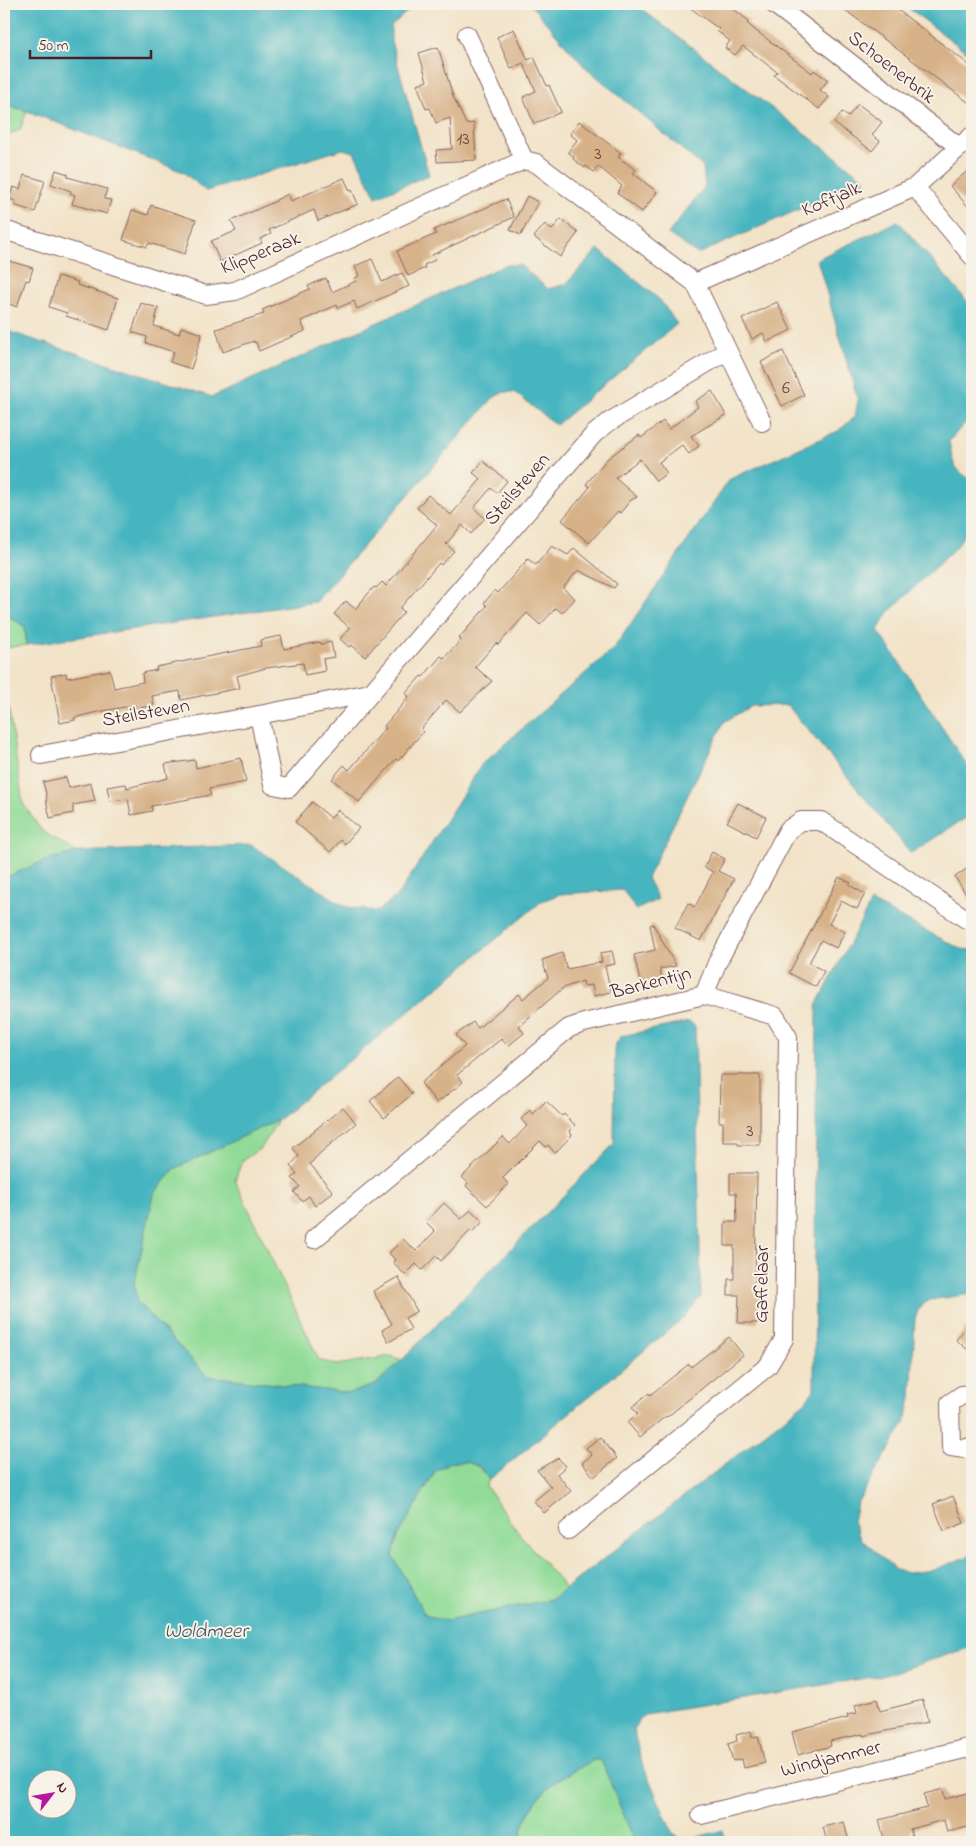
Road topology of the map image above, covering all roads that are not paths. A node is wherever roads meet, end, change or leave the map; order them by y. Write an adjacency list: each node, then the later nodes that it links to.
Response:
1 (774, 4): 3 (street, Schoenerbrik)
2 (467, 35): 4 (street)
3 (966, 141): 5 (street, Koftjalk)
4 (524, 160): 6 (street, Klipperaak); 8 (street)
5 (915, 187): 7 (street); 8 (street, Koftjalk)
6 (4, 230)
7 (972, 256)
8 (696, 282): 9 (street)
9 (727, 351): 10 (street); 11 (street, Steilsteven)
10 (762, 422)
11 (370, 693): 12 (street, Steilsteven); 12 (street, Steilsteven)
12 (259, 715): 13 (street, Steilsteven)
13 (41, 755)
14 (972, 918): 15 (street, Barkentijn)
15 (704, 995): 16 (street, Barkentijn); 19 (street, Gaffelaar)
16 (314, 1239)
17 (972, 1394): 18 (street)
18 (972, 1446)
19 (568, 1530)
20 (972, 1747): 21 (street, Windjammer)
21 (701, 1815)

